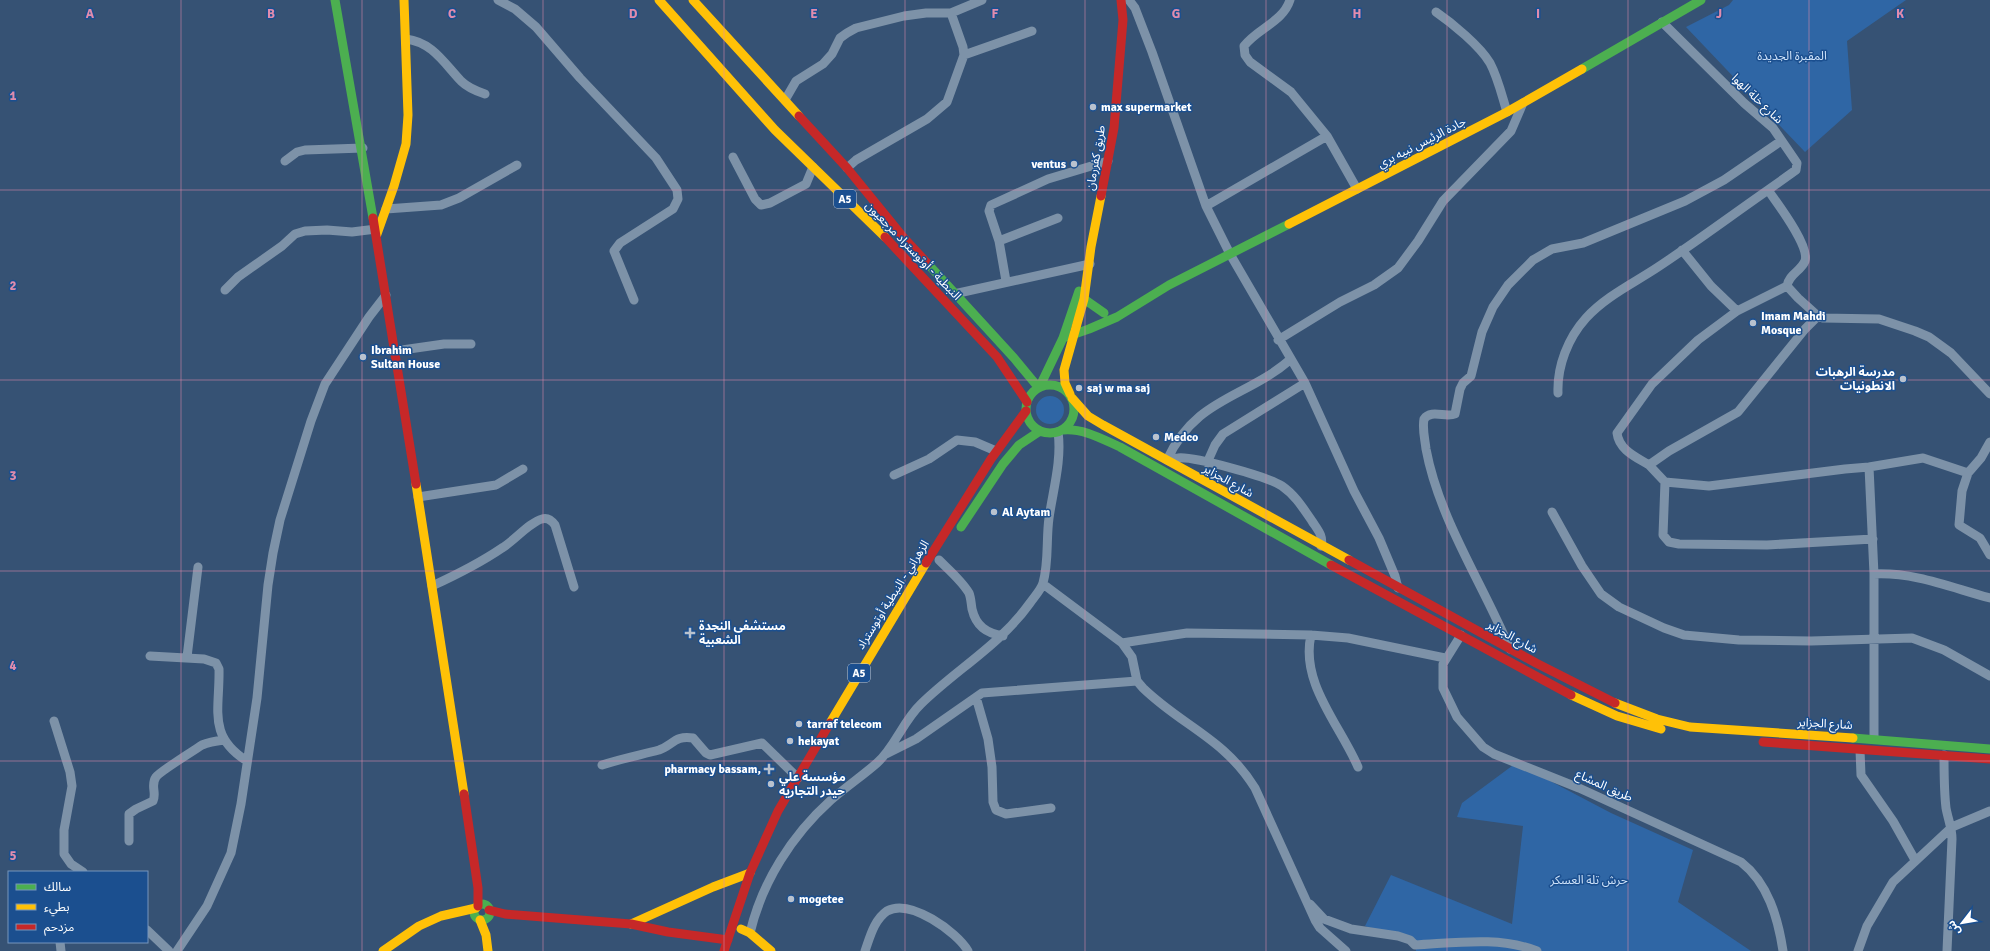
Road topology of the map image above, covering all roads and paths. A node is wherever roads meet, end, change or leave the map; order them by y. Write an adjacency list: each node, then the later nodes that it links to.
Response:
1 (335, 0): 29 (main road)
2 (404, 0): 15 (main road)
3 (498, 0): 53 (street)
4 (659, 0): 18 (main road, النبطية - أوتوستراد مرجعيون / A5)
5 (693, 0): 16 (main road, النبطية - أوتوستراد مرجعيون / A5)
6 (982, 0): 12 (street)
7 (1121, 0): 32 (main road, طريق كفررمان)
8 (1128, 0): 38 (street)
9 (1290, 0): 27 (street)
10 (1701, 0): 13 (main road, جادة الرئيس نبيه بري)
11 (1436, 12): 26 (street)
12 (951, 13): 17 (street); 24 (street)
13 (1662, 22): 25 (main road, جادة الرئيس نبيه بري); 28 (street, شارع خلة الهوا)
14 (1032, 31): 17 (street)
15 (406, 39): 23 (street); 39 (main road)
16 (734, 44): 18 (main road); 19 (main road, النبطية - أوتوستراد مرجعيون / A5)
17 (964, 55): 35 (street)
18 (713, 62): 22 (main road, النبطية - أوتوستراد مرجعيون / A5)
19 (759, 71): 20 (main road); 24 (main road, النبطية - أوتوستراد مرجعيون / A5)
20 (746, 72)
21 (739, 79): 22 (main road)
22 (737, 89): 34 (main road, النبطية - أوتوستراد مرجعيون / A5)
23 (485, 94)
24 (785, 100): 35 (main road, النبطية - أوتوستراد مرجعيون / A5)
25 (1523, 103): 26 (main road, جادة الرئيس نبيه بري); 61 (street)
26 (1507, 112): 36 (main road, جادة الرئيس نبيه بري)
27 (1327, 136): 36 (street); 38 (street)
28 (1781, 141): 37 (street, شارع خلة الهوا); 103 (street)
29 (363, 148): 31 (street); 41 (main road)
30 (733, 157): 34 (street)
31 (285, 161)
32 (1108, 161): 42 (street); 45 (main road, طريق كفررمان)
33 (517, 165): 39 (street)
34 (813, 167): 70 (main road, النبطية - أوتوستراد مرجعيون / A5)
35 (847, 168): 49 (main road, النبطية - أوتوستراد مرجعيون / A5)
36 (1358, 189): 44 (main road, جادة الرئيس نبيه بري)
37 (1768, 190): 43 (street); 47 (street)
38 (1206, 206): 44 (street)
39 (386, 209): 41 (main road)
40 (1058, 218): 42 (street)
41 (376, 231): 48 (street); 50 (main road)
42 (998, 240): 46 (street)
43 (1682, 250): 54 (street); 67 (street)
44 (1230, 254): 51 (main road, جادة الرئيس نبيه بري); 61 (street)
45 (1087, 265): 46 (street); 52 (main road); 58 (main road)
46 (1006, 281): 49 (street)
47 (1787, 286): 54 (street); 56 (street)
48 (225, 290)
49 (954, 294): 66 (main road, النبطية - أوتوستراد مرجعيون / A5)
50 (386, 295): 63 (main road); 120 (street)
51 (1147, 296): 55 (main road); 59 (main road)
52 (1084, 299): 55 (main road); 57 (main road)
53 (634, 300)
54 (1737, 311): 77 (street)
55 (1104, 314): 57 (main road)
56 (1818, 316): 68 (street); 77 (street)
57 (1079, 324): 58 (main road); 59 (main road)
58 (1066, 327): 60 (main road)
59 (1076, 335): 60 (main road); 69 (main road)
60 (1063, 338): 66 (main road)
61 (1278, 340): 64 (street)
62 (471, 344): 63 (street)
63 (395, 350): 83 (main road)
64 (1291, 359): 65 (street); 75 (street)
65 (1305, 383): 76 (street); 96 (street)
66 (1039, 387): 69 (main road); 70 (main road, A5)
67 (1558, 393)
68 (1990, 394)
69 (1071, 396): 72 (main road); 75 (main road, شارع الجزاير)
70 (1026, 406): 71 (main road, A5); 74 (main road, الزهراني - النبطية أوتوستراد / A5)
71 (1040, 431): 72 (main road); 85 (main road)
72 (1061, 431): 93 (street); 98 (main road, شارع الجزاير)
73 (1990, 442): 80 (street)
74 (996, 451): 81 (street); 123 (main road, الزهراني - النبطية أوتوستراد / A5)
75 (1168, 460): 76 (street); 87 (main road, شارع الجزاير)
76 (1207, 462): 87 (street)
77 (1649, 465): 82 (street)
78 (1869, 467): 80 (street); 82 (street); 86 (street)
79 (523, 469): 83 (street)
80 (1968, 473): 89 (street)
81 (894, 475)
82 (1665, 482): 86 (street)
83 (418, 497): 94 (main road)
84 (1552, 512): 101 (street)
85 (957, 533)
86 (1872, 539): 92 (street)
87 (1321, 546): 96 (main road, شارع الجزاير)
88 (944, 552): 90 (main road, الزهراني - النبطية أوتوستراد / A5)
89 (1990, 555)
90 (939, 560): 100 (street); 134 (main road, الزهراني - النبطية أوتوستراد / A5)
91 (198, 567): 105 (street)
92 (1874, 574): 97 (street); 101 (street)
93 (1043, 584): 100 (street); 102 (street)
94 (432, 586): 95 (street); 132 (main road)
95 (574, 587)
96 (1398, 588): 103 (main road, شارع الجزاير)
97 (1990, 598)
98 (1461, 634): 106 (street, طريق المشاع); 111 (main road, شارع الجزاير)
99 (1311, 635): 102 (street); 106 (street); 122 (street)
100 (1003, 636): 117 (street)
101 (1875, 639): 107 (street); 112 (street)
102 (1122, 642): 108 (street)
103 (1510, 649): 112 (main road, شارع الجزاير)
104 (150, 656): 105 (street)
105 (187, 657): 113 (street)
106 (1445, 658): 149 (street, طريق المشاع)
107 (1990, 676)
108 (1137, 681): 109 (street); 131 (street)
109 (976, 697): 117 (street); 124 (street)
110 (54, 721): 129 (street)
111 (1708, 738)
112 (1874, 739): 115 (main road, شارع الجزاير)
113 (224, 740): 120 (street); 127 (street)
114 (1754, 741): 116 (main road, شارع الجزاير)
115 (1990, 749)
116 (1860, 750): 118 (main road, شارع الجزاير); 128 (street)
117 (886, 754): 136 (street)
118 (1944, 755): 119 (main road, شارع الجزاير); 126 (street)
119 (1990, 759)
120 (248, 761): 139 (street)
121 (602, 765): 123 (street)
122 (1358, 767)
123 (798, 778): 130 (main road, الزهراني - النبطية أوتوستراد / A5)
124 (1052, 808)
125 (1990, 811): 126 (street)
126 (1952, 827): 128 (street); 151 (street)
127 (129, 841)
128 (1915, 860): 150 (street)
129 (82, 871)
130 (750, 873): 133 (main road); 137 (main road, الزهراني - النبطية أوتوستراد / A5)
131 (1304, 896): 147 (street); 148 (street)
132 (482, 912): 133 (main road); 140 (main road); 141 (main road)
133 (631, 924): 137 (main road)
134 (741, 929): 136 (main road); 143 (main road, الزهراني - النبطية أوتوستراد / A5)
135 (148, 931): 138 (street)
136 (750, 933): 144 (main road)
137 (728, 940): 142 (main road, الزهراني - النبطية أوتوستراد / A5)
138 (169, 951)
139 (177, 951)
140 (383, 951)
141 (488, 951)
142 (724, 951)
143 (733, 951)
144 (771, 951)
145 (865, 951): 146 (street)
146 (968, 951)
147 (1346, 951)
148 (1537, 951)
149 (1783, 951)
150 (1858, 951)
151 (1947, 951)

